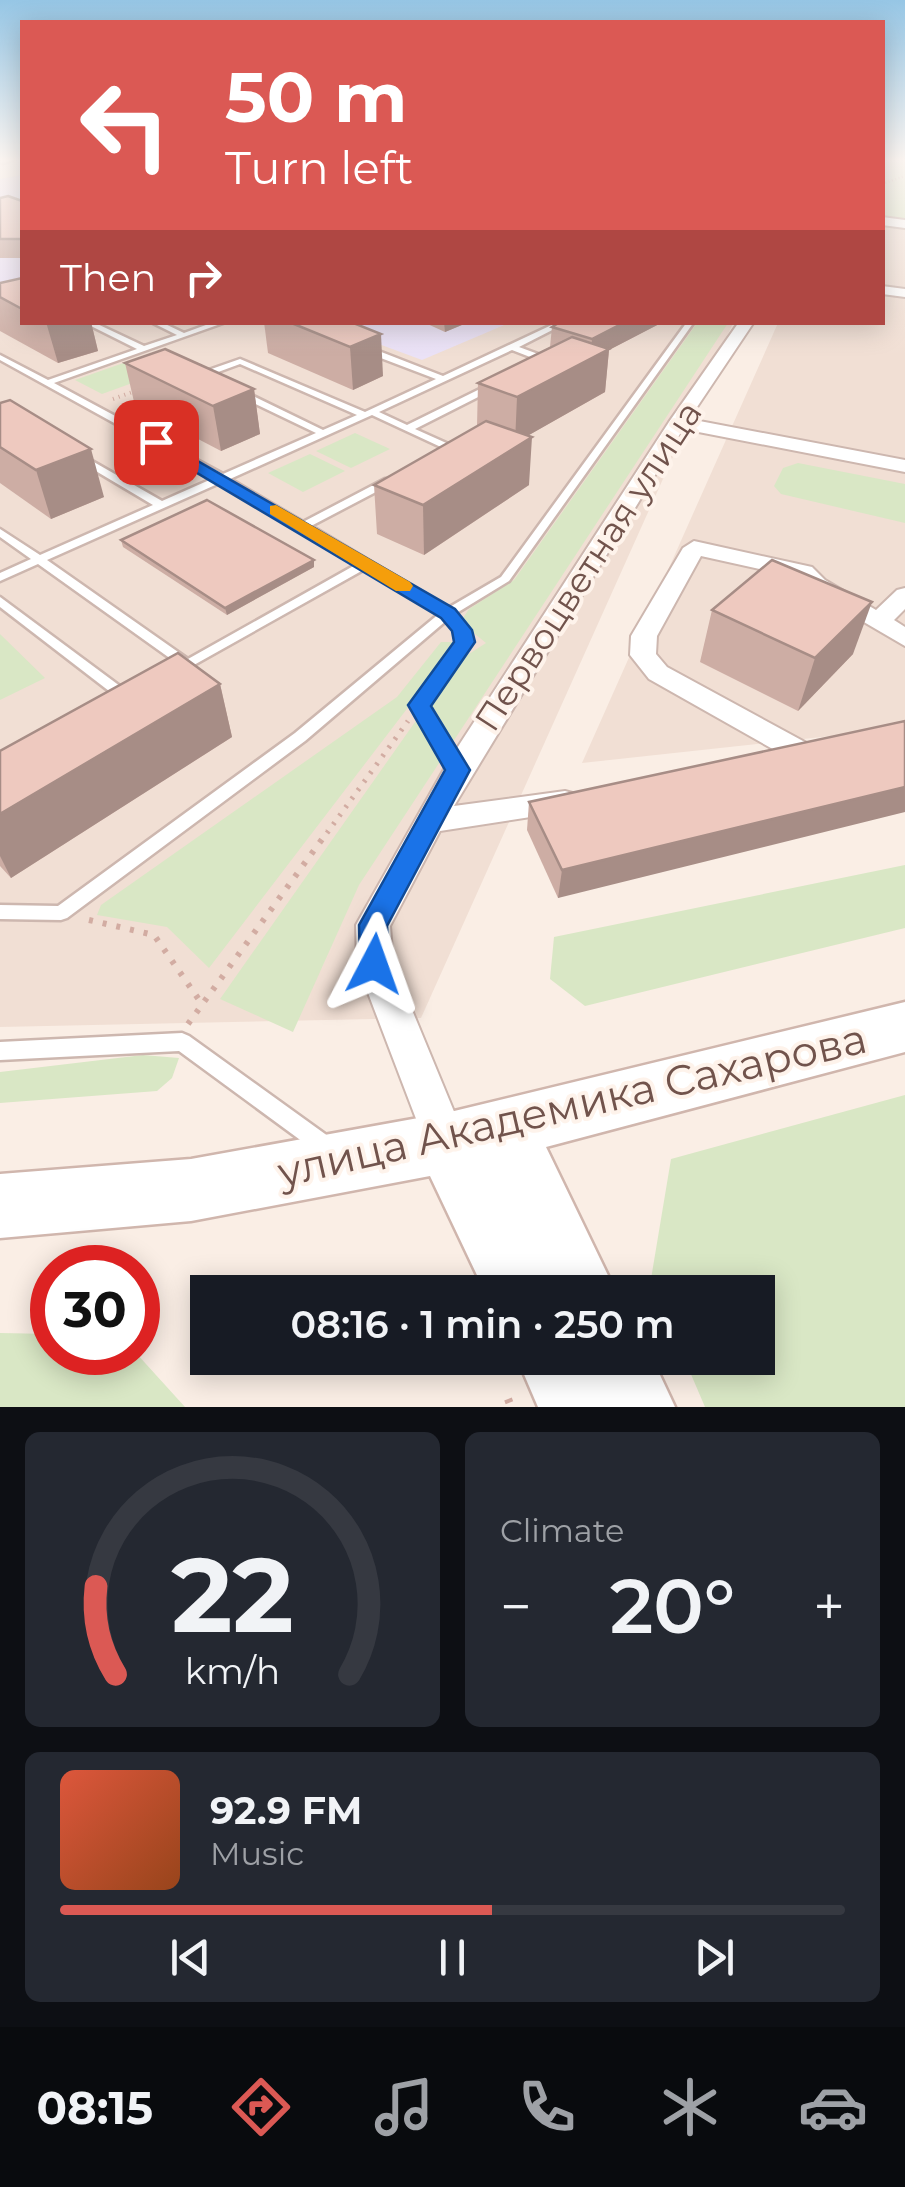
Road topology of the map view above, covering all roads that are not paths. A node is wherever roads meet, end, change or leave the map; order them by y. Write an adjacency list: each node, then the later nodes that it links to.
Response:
1 (92, 325): 10 (lane)
2 (160, 325): 7 (lane)
3 (214, 325): 7 (lane)
4 (558, 325): 9 (lane)
5 (689, 325): 35 (lane)
6 (745, 325): 19 (street, Первоцветная улица)
7 (183, 336): 10 (lane)
8 (360, 347): 13 (lane)
9 (512, 347): 12 (lane); 13 (lane)
10 (143, 349): 14 (lane)
11 (0, 358): 14 (lane)
12 (530, 368)
13 (443, 379): 18 (lane)
14 (46, 383): 26 (lane)
15 (220, 384): 18 (lane)
16 (495, 386): 20 (lane)
17 (237, 392): 21 (lane)
18 (368, 413): 20 (lane); 21 (lane)
19 (678, 422): 24 (street); 46 (street, Первоцветная улица)
20 (407, 429): 23 (lane)
21 (322, 433): 26 (lane)
22 (63, 448): 27 (lane)
23 (434, 457)
24 (905, 466)
25 (401, 474): 28 (lane)
26 (220, 477): 27 (lane); 28 (lane)
27 (159, 504): 30 (lane)
28 (303, 526): 31 (lane)
29 (0, 532): 30 (lane)
30 (37, 560): 32 (lane); 38 (lane)
31 (365, 564): 35 (lane); 38 (lane)
32 (0, 576)
33 (905, 595): 36 (street)
34 (0, 601): 41 (lane)
35 (448, 614): 46 (lane); 49 (lane)
36 (880, 620): 37 (street); 44 (street)
37 (905, 638)
38 (188, 664): 39 (lane)
39 (158, 682)
40 (143, 690): 41 (lane)
41 (128, 699): 42 (lane)
42 (112, 709)
43 (838, 747): 44 (street)
44 (804, 754): 45 (street)
45 (766, 761)
46 (458, 770): 48 (street, Первоцветная улица)
47 (597, 796): 48 (street)
48 (430, 821): 52 (street, Первоцветная улица)
49 (0, 912)
50 (905, 1027): 52 (main road, улица Академика Сахарова)
51 (0, 1051): 53 (lane)
52 (476, 1136): 53 (main road, улица Академика Сахарова); 55 (main road); 56 (main road)
53 (347, 1162): 54 (main road, улица Академика Сахарова)
54 (0, 1206)
55 (515, 1275)
56 (571, 1275)
57 (623, 1375): 58 (main road)
58 (639, 1407)

